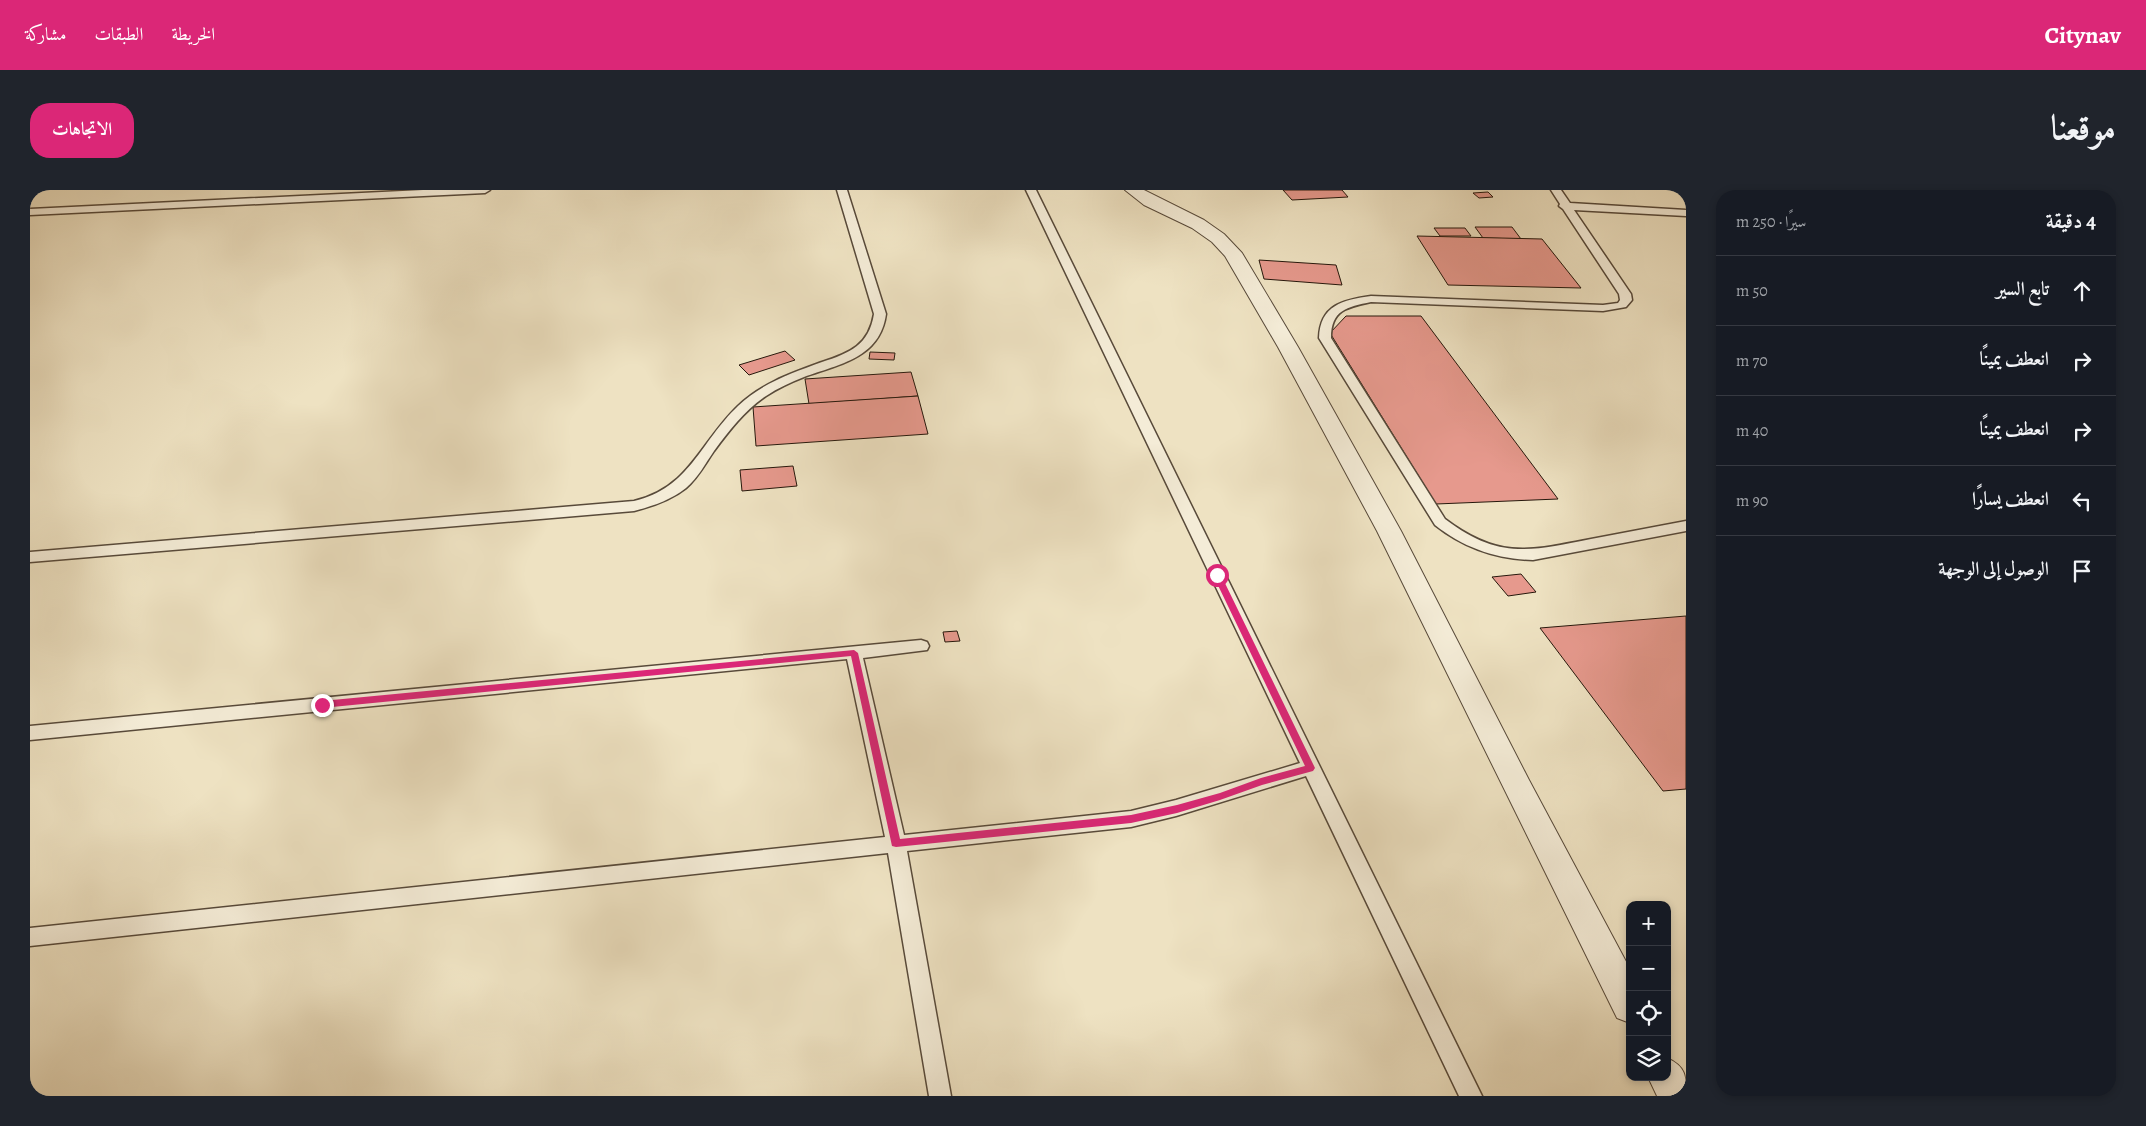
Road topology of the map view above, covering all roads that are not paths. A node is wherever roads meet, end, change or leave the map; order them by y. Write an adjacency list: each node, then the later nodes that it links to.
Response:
1 (485, 190): 7 (lane)
2 (842, 190): 10 (lane)
3 (1031, 190): 14 (lane)
4 (1133, 190): 17 (street)
5 (1556, 190): 6 (lane)
6 (1564, 206): 8 (lane); 9 (lane)
7 (30, 212)
8 (1686, 213)
9 (1686, 526)
10 (30, 558)
11 (921, 646): 12 (lane)
12 (854, 653): 13 (lane); 15 (lane)
13 (30, 733)
14 (1310, 768): 15 (lane); 20 (lane)
15 (896, 843): 16 (lane); 19 (lane)
16 (30, 937)
17 (1626, 998)
18 (1669, 1081): 21 (street)
19 (940, 1096)
20 (1471, 1096)
21 (1677, 1096)

